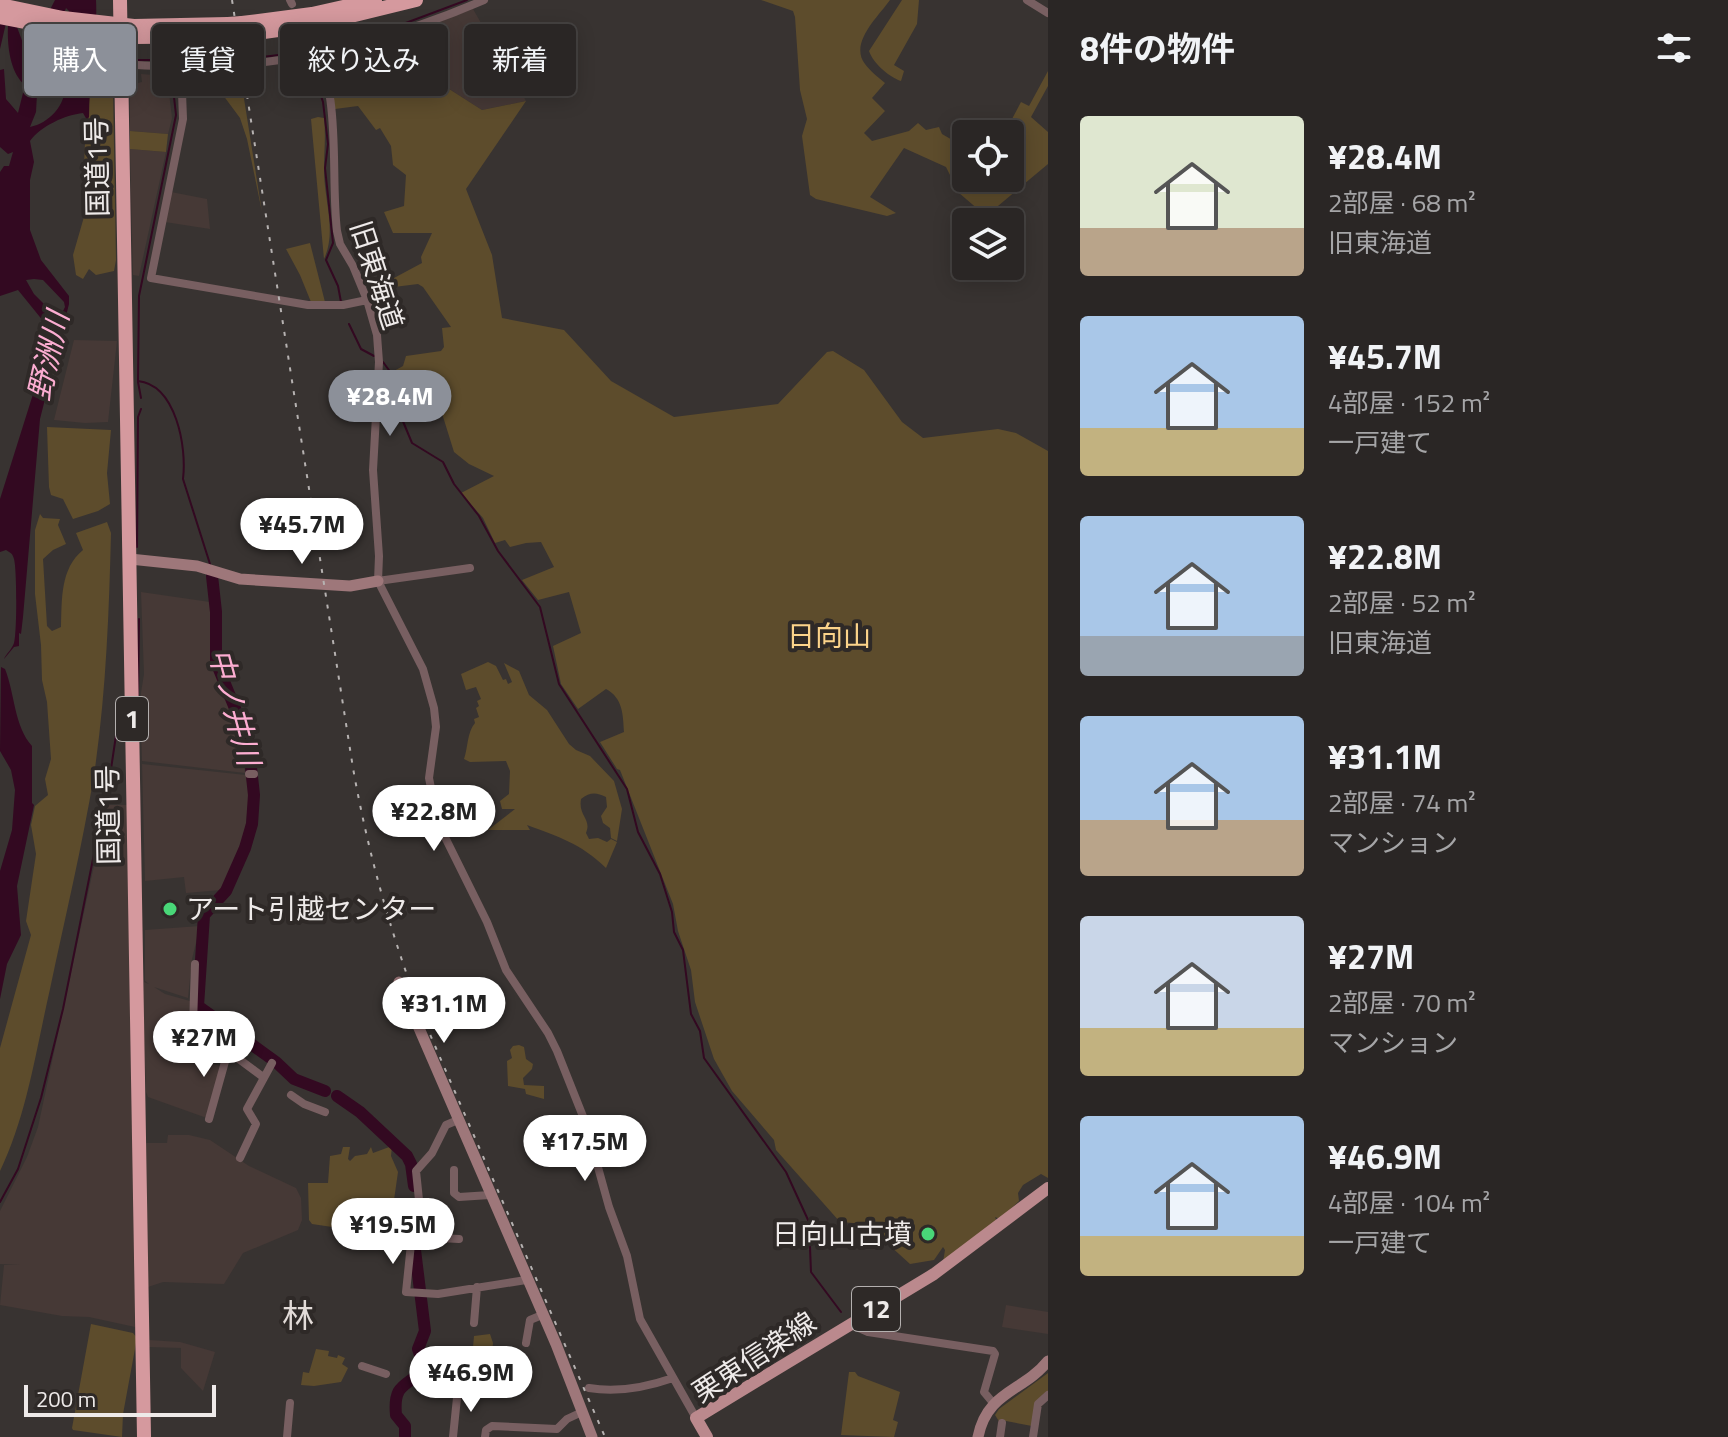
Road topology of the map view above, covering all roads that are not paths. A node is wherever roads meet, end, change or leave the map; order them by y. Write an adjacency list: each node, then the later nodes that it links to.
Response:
1 (120, 0): 11 (highway, 国道1号 / 1)
2 (375, 0): 12 (highway)
3 (416, 0): 14 (highway)
4 (484, 0): 13 (street)
5 (1027, 0): 7 (street)
6 (0, 5): 10 (highway, bridge)
7 (1048, 13)
8 (0, 17): 9 (highway, bridge)
9 (36, 24)
10 (96, 24)
11 (120, 24)
12 (261, 24)
13 (423, 24)
14 (264, 27)
15 (122, 96): 19 (highway, 国道1号 / 1)
16 (182, 96): 18 (street)
17 (328, 96): 18 (street, 旧東海道)
18 (367, 300): 21 (street, 旧東海道)
19 (130, 559): 21 (street); 59 (highway, 国道1号 / 1)
20 (470, 568): 21 (street)
21 (378, 581): 22 (street, 旧東海道)
22 (438, 823): 23 (street); 50 (street, 旧東海道)
23 (401, 831)
24 (195, 964): 26 (street)
25 (399, 982): 34 (street)
26 (192, 1029): 27 (street); 28 (street)
27 (228, 1051): 30 (street); 33 (street)
28 (187, 1056)
29 (272, 1063): 30 (street)
30 (263, 1077): 35 (street)
31 (291, 1095): 32 (street)
32 (325, 1112)
33 (209, 1119)
34 (458, 1120): 38 (street); 40 (street)
35 (240, 1158)
36 (454, 1170): 38 (street)
37 (1048, 1188): 45 (main road, 栗東信楽線 / 12)
38 (490, 1195): 41 (street)
39 (459, 1239): 40 (street)
40 (417, 1245): 42 (street)
41 (526, 1280): 42 (street); 43 (street)
42 (477, 1287): 44 (street)
43 (542, 1315): 46 (street); 56 (street)
44 (474, 1323)
45 (850, 1324): 55 (street); 57 (main road, 栗東信楽線 / 12)
46 (526, 1343)
47 (1048, 1361): 55 (street)
48 (362, 1366): 49 (street)
49 (386, 1374)
50 (673, 1378): 52 (street); 57 (street, 旧東海道)
51 (458, 1388): 61 (street)
52 (589, 1388)
53 (1048, 1395): 67 (street)
54 (290, 1403): 60 (street)
55 (994, 1404): 65 (street)
56 (582, 1412): 62 (street); 63 (street)
57 (696, 1418): 64 (main road, 栗東信楽線)
58 (1002, 1423): 66 (street)
59 (144, 1437)
60 (287, 1437)
61 (453, 1437)
62 (485, 1437)
63 (592, 1437)
64 (707, 1437)
65 (978, 1437)
66 (1000, 1437)
67 (1033, 1437)

